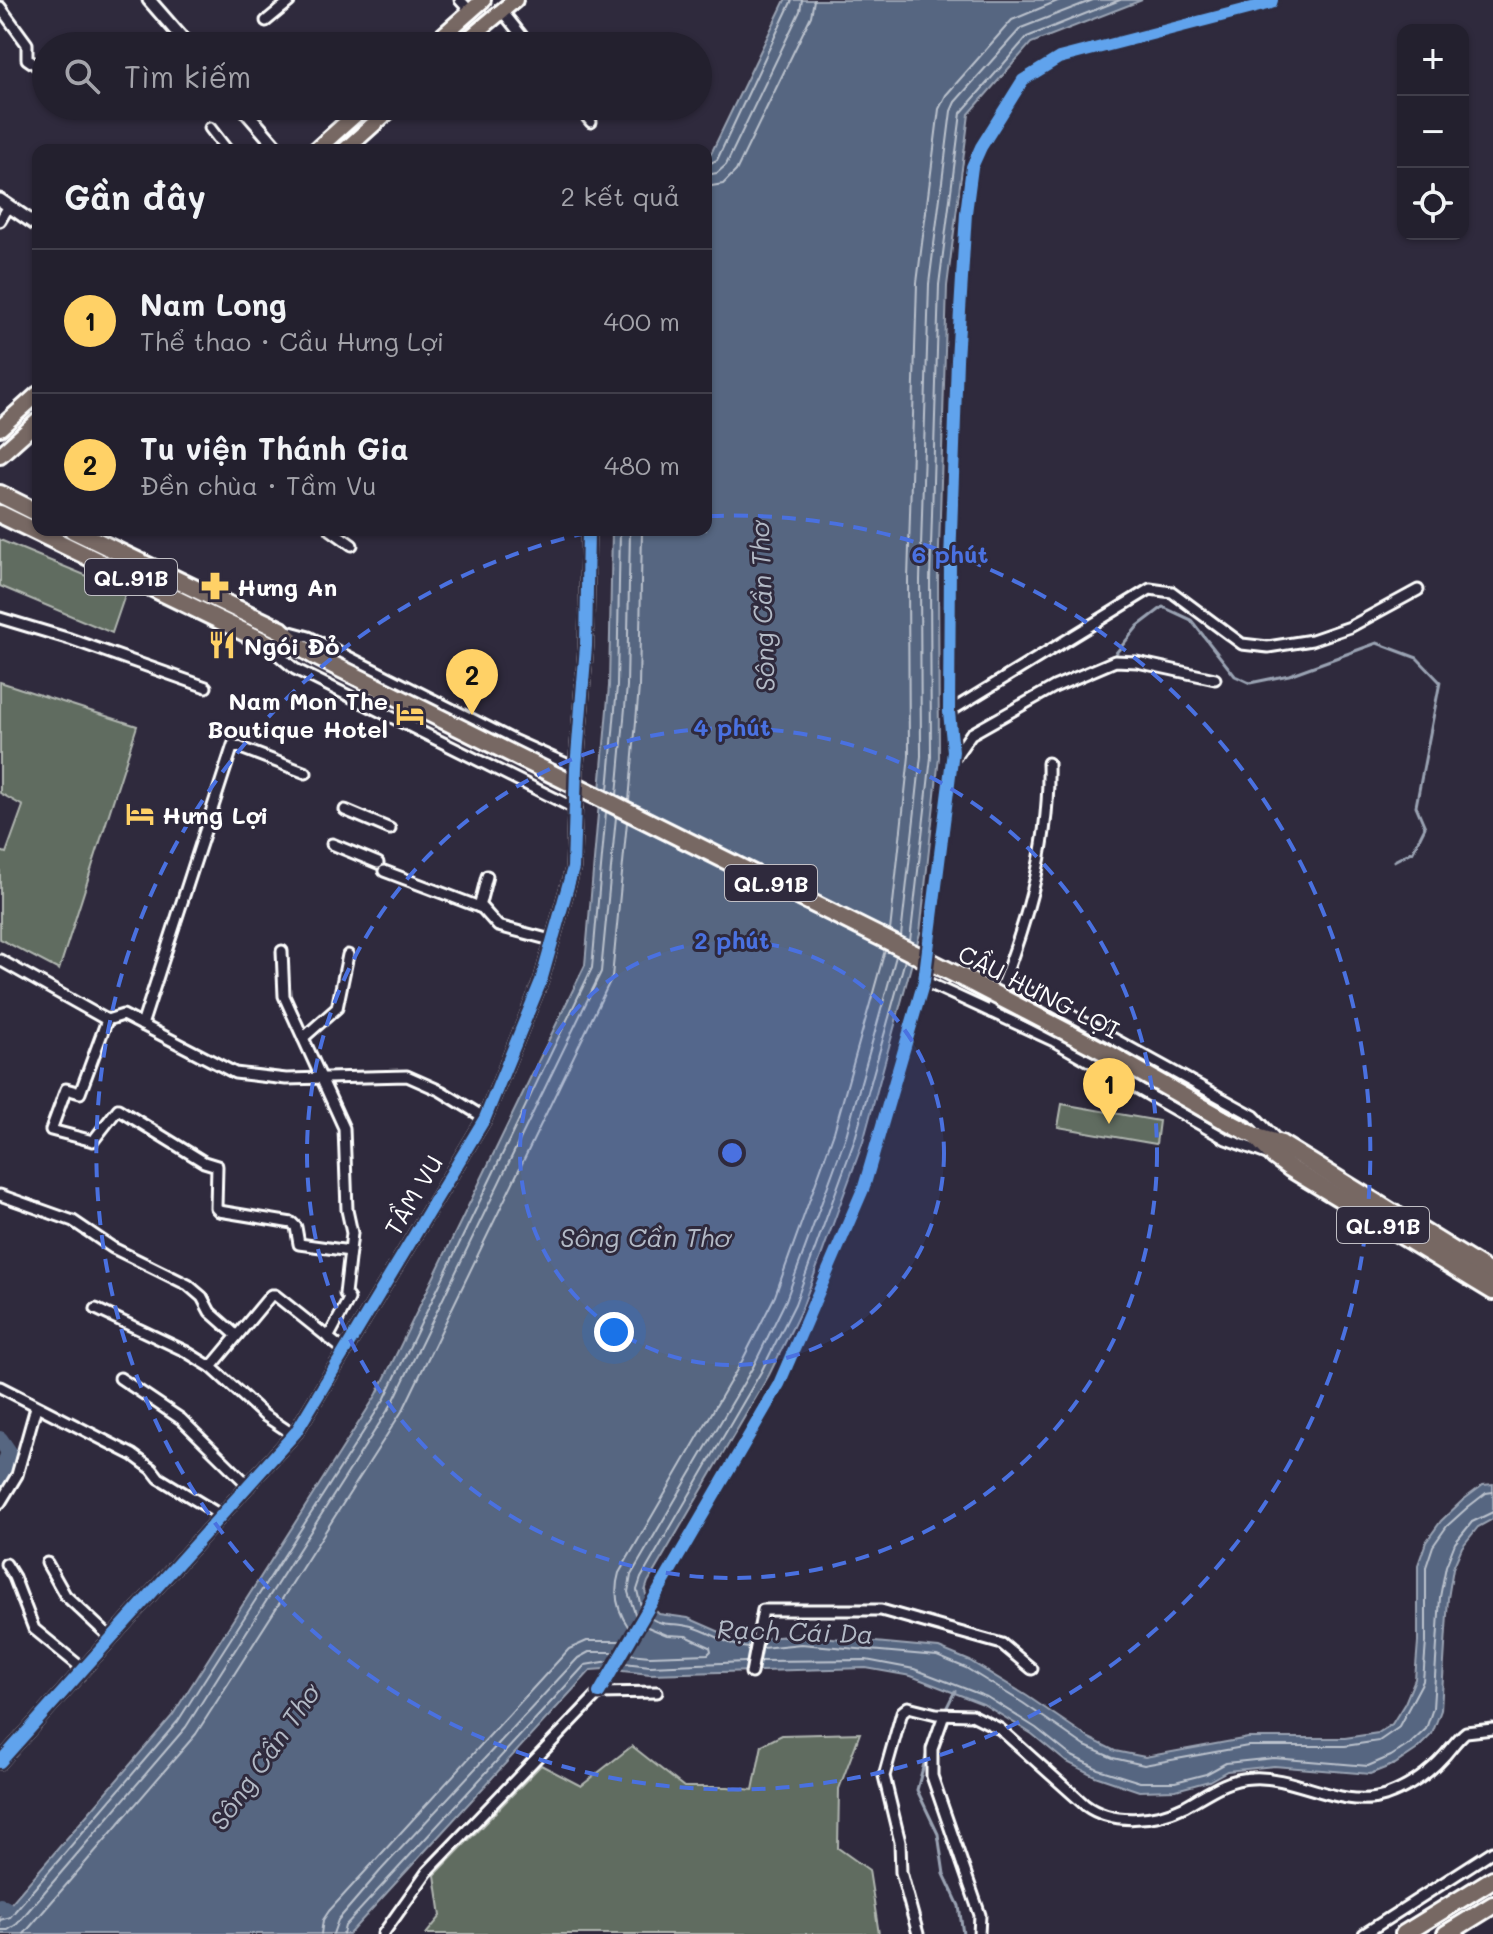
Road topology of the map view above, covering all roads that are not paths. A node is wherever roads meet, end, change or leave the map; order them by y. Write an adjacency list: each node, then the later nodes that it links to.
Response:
1 (149, 0): 11 (street)
2 (302, 0): 6 (street)
3 (483, 0): 7 (main road)
4 (515, 0): 9 (main road)
5 (1272, 0): 47 (street)
6 (289, 1): 10 (street)
7 (465, 6): 12 (main road)
8 (0, 7): 15 (street)
9 (502, 11): 13 (main road); 14 (street)
10 (266, 21)
11 (177, 32)
12 (443, 32)
13 (477, 32)
14 (519, 32)
15 (32, 62)
16 (253, 120): 21 (street)
17 (349, 120): 22 (main road)
18 (378, 120): 23 (main road)
19 (210, 128): 20 (street)
20 (222, 144)
21 (274, 144)
22 (323, 144)
23 (352, 144)
24 (4, 203): 25 (street); 26 (street)
25 (0, 221)
26 (32, 222)
27 (32, 399): 29 (main road)
28 (32, 426): 30 (main road)
29 (0, 428)
30 (0, 455)
31 (0, 494): 32 (highway)
32 (32, 510)
33 (0, 514): 34 (highway, QL.91B)
34 (32, 530)
35 (45, 536): 43 (highway, QL.91B)
36 (85, 536): 42 (highway, QL.91B)
37 (339, 536): 39 (street)
38 (588, 536): 50 (street, TẦM VU)
39 (352, 545)
40 (1418, 590): 47 (street)
41 (0, 618): 46 (street)
42 (281, 630): 44 (highway, QL.91B); 50 (street)
43 (262, 641): 44 (highway, QL.91B); 52 (street)
44 (298, 646): 70 (highway, CẦU HƯNG LỢI / QL.91B, bridge)
45 (1215, 679): 49 (street)
46 (206, 687)
47 (950, 717): 49 (street)
48 (1048, 763): 62 (street)
49 (951, 764): 63 (street)
50 (576, 768): 52 (street, TẦM VU)
51 (306, 773): 66 (street)
52 (576, 809): 58 (street, TẦM VU)
53 (345, 810): 54 (street)
54 (390, 829)
55 (332, 844): 57 (street)
56 (487, 876): 57 (street)
57 (479, 907): 58 (street)
58 (551, 940): 69 (street, TẦM VU)
59 (282, 951): 67 (street)
60 (348, 955): 67 (street)
61 (0, 960): 65 (street)
62 (1005, 979): 64 (street); 70 (street)
63 (924, 981): 64 (street); 95 (street)
64 (991, 1012): 70 (street)
65 (107, 1020): 66 (street); 73 (street)
66 (142, 1025): 68 (street)
67 (303, 1038): 68 (street)
68 (322, 1079): 69 (street); 73 (street)
69 (485, 1118): 79 (street, TẦM VU)
70 (1278, 1150): 72 (highway, QL.91B)
71 (0, 1195): 77 (street)
72 (1404, 1230): 74 (highway, QL.91B); 75 (highway, QL.91B)
73 (350, 1251): 78 (street)
74 (1493, 1275)
75 (1493, 1291)
76 (96, 1309): 80 (street)
77 (236, 1335): 78 (street); 80 (street)
78 (328, 1338): 79 (street)
79 (345, 1351): 84 (street, TẦM VU)
80 (211, 1367): 84 (street)
81 (120, 1378): 85 (street)
82 (0, 1387): 83 (street)
83 (36, 1407): 86 (street); 87 (street)
84 (294, 1435): 85 (street, TẦM VU)
85 (249, 1486): 87 (street, TẦM VU)
86 (0, 1503)
87 (222, 1516): 90 (street, TẦM VU)
88 (47, 1563): 90 (street)
89 (6, 1564): 91 (street)
90 (111, 1638): 91 (street, TẦM VU)
91 (83, 1669): 98 (street, TẦM VU)
92 (1032, 1669): 93 (street)
93 (751, 1673)
94 (657, 1692): 95 (street)
95 (599, 1693): 102 (street)
96 (944, 1715): 97 (street); 103 (street); 104 (street)
97 (1493, 1729)
98 (0, 1762)
99 (1493, 1851): 105 (street)
100 (1493, 1879): 106 (highway)
101 (1493, 1905): 107 (highway)
102 (383, 1934)
103 (918, 1934)
104 (979, 1934)
105 (1364, 1934)
106 (1404, 1934)
107 (1446, 1934)

